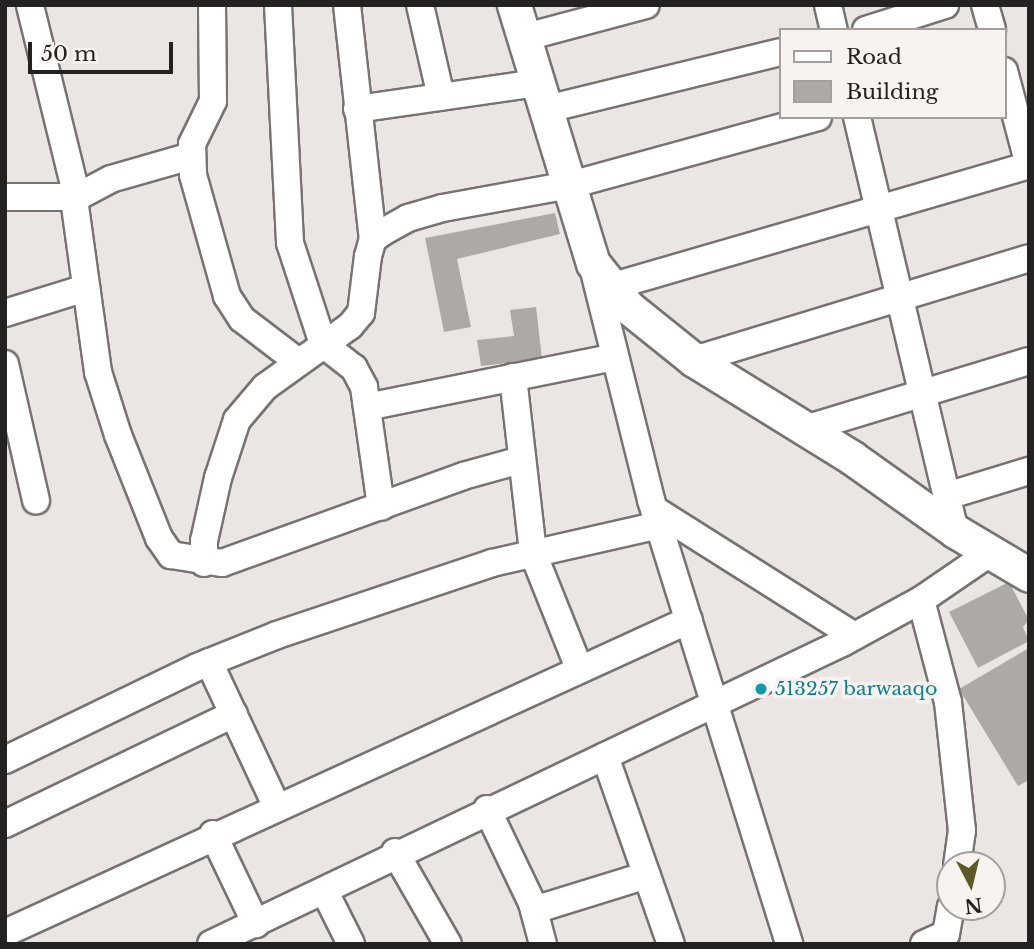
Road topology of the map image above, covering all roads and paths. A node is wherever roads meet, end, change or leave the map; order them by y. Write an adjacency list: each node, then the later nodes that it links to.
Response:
1 (30, 5): 26 (street)
2 (212, 5): 22 (street)
3 (278, 5): 34 (street)
4 (347, 5): 19 (street)
5 (420, 5): 18 (street)
6 (514, 5): 14 (main road)
7 (646, 5): 14 (street)
8 (828, 5): 11 (street)
9 (945, 5): 12 (street)
10 (985, 5): 13 (street)
11 (834, 28)
12 (872, 28)
13 (991, 28)
14 (522, 38): 17 (main road)
15 (778, 52): 17 (street)
16 (1006, 79): 23 (street)
17 (542, 96): 18 (street); 24 (main road)
18 (441, 97): 19 (street)
19 (356, 109): 28 (street)
20 (811, 119): 24 (street)
21 (857, 119): 27 (street)
22 (191, 156): 26 (street); 36 (street)
23 (1029, 165): 27 (street)
24 (570, 185): 28 (street); 30 (main road)
25 (5, 197): 26 (street)
26 (77, 197): 31 (street)
27 (879, 209): 30 (street); 32 (street)
28 (373, 239): 34 (street)
29 (1029, 258): 32 (street)
30 (601, 275): 35 (street); 37 (main road)
31 (86, 288): 33 (street); 53 (street)
32 (902, 299): 37 (street); 41 (street)
33 (5, 313)
34 (323, 344): 36 (street); 42 (street)
35 (614, 357): 40 (street); 49 (street)
36 (297, 360): 53 (street)
37 (694, 360): 43 (main road)
38 (1029, 361): 41 (street)
39 (5, 364): 47 (street)
40 (513, 377): 42 (street); 44 (street)
41 (923, 396): 43 (street); 46 (street)
42 (367, 407): 48 (street)
43 (805, 429): 50 (main road)
44 (522, 460): 48 (street); 52 (street)
45 (1029, 471): 46 (street)
46 (947, 496): 50 (street)
47 (36, 501)
48 (381, 508): 53 (street)
49 (657, 518): 52 (street); 56 (street); 57 (street)
50 (955, 531): 51 (main road)
51 (991, 552): 54 (main road); 55 (street)
52 (533, 553): 58 (street); 59 (street)
53 (204, 563)
54 (1029, 575)
55 (921, 600): 57 (street); 68 (street)
56 (689, 620): 59 (street); 60 (street)
57 (854, 636): 60 (street)
58 (209, 662): 61 (street); 63 (street)
59 (579, 668): 64 (street)
60 (714, 705): 62 (street); 81 (street)
61 (233, 714): 64 (street); 66 (street)
62 (605, 756): 65 (street); 70 (street)
63 (5, 760)
64 (277, 807): 67 (street)
65 (487, 809): 69 (street); 72 (street)
66 (5, 824)
67 (213, 834): 74 (street); 75 (street)
68 (959, 851)
69 (396, 852): 71 (street); 78 (street)
70 (647, 875): 72 (street); 80 (street)
71 (326, 892): 75 (street); 77 (street)
72 (534, 910): 79 (street)
73 (948, 921): 82 (street)
74 (5, 933)
75 (248, 933): 76 (street)
76 (211, 944)
77 (351, 944)
78 (448, 944)
79 (543, 944)
80 (671, 944)
81 (789, 944)
82 (924, 944)

